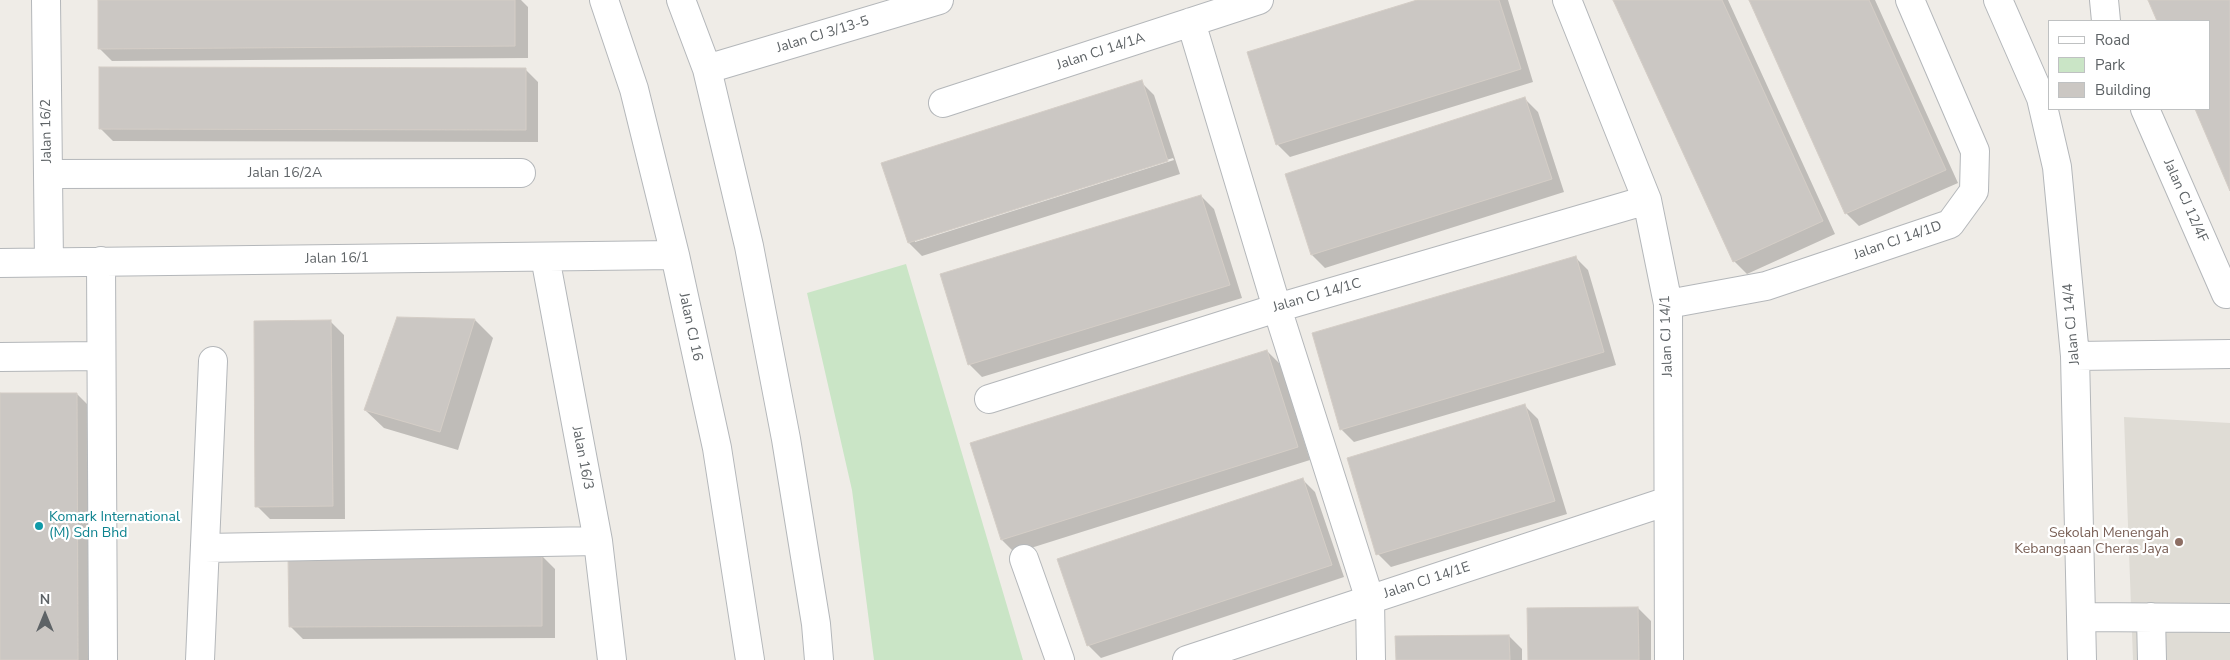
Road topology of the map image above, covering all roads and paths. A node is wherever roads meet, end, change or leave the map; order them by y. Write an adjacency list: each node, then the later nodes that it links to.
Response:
1 (46, 0): 17 (street, Jalan 16/2)
2 (604, 0): 19 (street, Jalan CJ 16)
3 (681, 0): 13 (street)
4 (939, 0): 10 (street, Jalan CJ 3/13-5)
5 (1259, 0): 12 (street, Jalan CJ 14/1A)
6 (1567, 0): 18 (street, Jalan CJ 14/1)
7 (1910, 0): 25 (street, Jalan CJ 14/1D)
8 (1998, 0): 29 (street, Jalan CJ 14/4)
9 (2104, 0): 11 (street)
10 (873, 9): 13 (street, Jalan CJ 3/13-5)
11 (2106, 20)
12 (1191, 22): 14 (street, Jalan CJ 14/1A); 26 (street)
13 (707, 69): 45 (street)
14 (943, 103)
15 (2145, 110): 24 (street, Jalan CJ 12/4F)
16 (521, 173): 17 (street, Jalan 16/2A)
17 (48, 174): 22 (street, Jalan 16/2)
18 (1647, 200): 25 (street, Jalan CJ 14/1); 26 (street, Jalan CJ 14/1C)
19 (675, 255): 20 (street, Jalan 16/1); 44 (street, Jalan CJ 16)
20 (544, 257): 21 (street, Jalan 16/1); 34 (street, Jalan 16/3)
21 (101, 261): 22 (street, Jalan 16/1); 28 (street)
22 (49, 262): 23 (street, Jalan 16/1)
23 (0, 263)
24 (2226, 294)
25 (1668, 304): 33 (street, Jalan CJ 14/1)
26 (1277, 308): 32 (street, Jalan CJ 14/1C); 37 (street)
27 (2230, 354): 29 (street)
28 (101, 356): 30 (street); 41 (street)
29 (2075, 356): 38 (street, Jalan CJ 14/4)
30 (0, 358)
31 (213, 361): 35 (street)
32 (989, 399)
33 (1668, 501): 37 (street, Jalan CJ 14/1E); 49 (street, Jalan CJ 14/1)
34 (598, 541): 35 (street); 43 (street, Jalan 16/3)
35 (205, 548): 42 (street)
36 (1024, 559): 46 (street)
37 (1370, 600): 47 (street, Jalan CJ 14/1E); 48 (street)
38 (2081, 617): 39 (street); 50 (street, Jalan CJ 14/4)
39 (2151, 617): 40 (street); 51 (street)
40 (2230, 618)
41 (103, 660)
42 (200, 660)
43 (612, 660)
44 (750, 660)
45 (819, 660)
46 (1060, 660)
47 (1187, 660)
48 (1371, 660)
49 (1669, 660)
50 (2082, 660)
51 (2152, 660)

